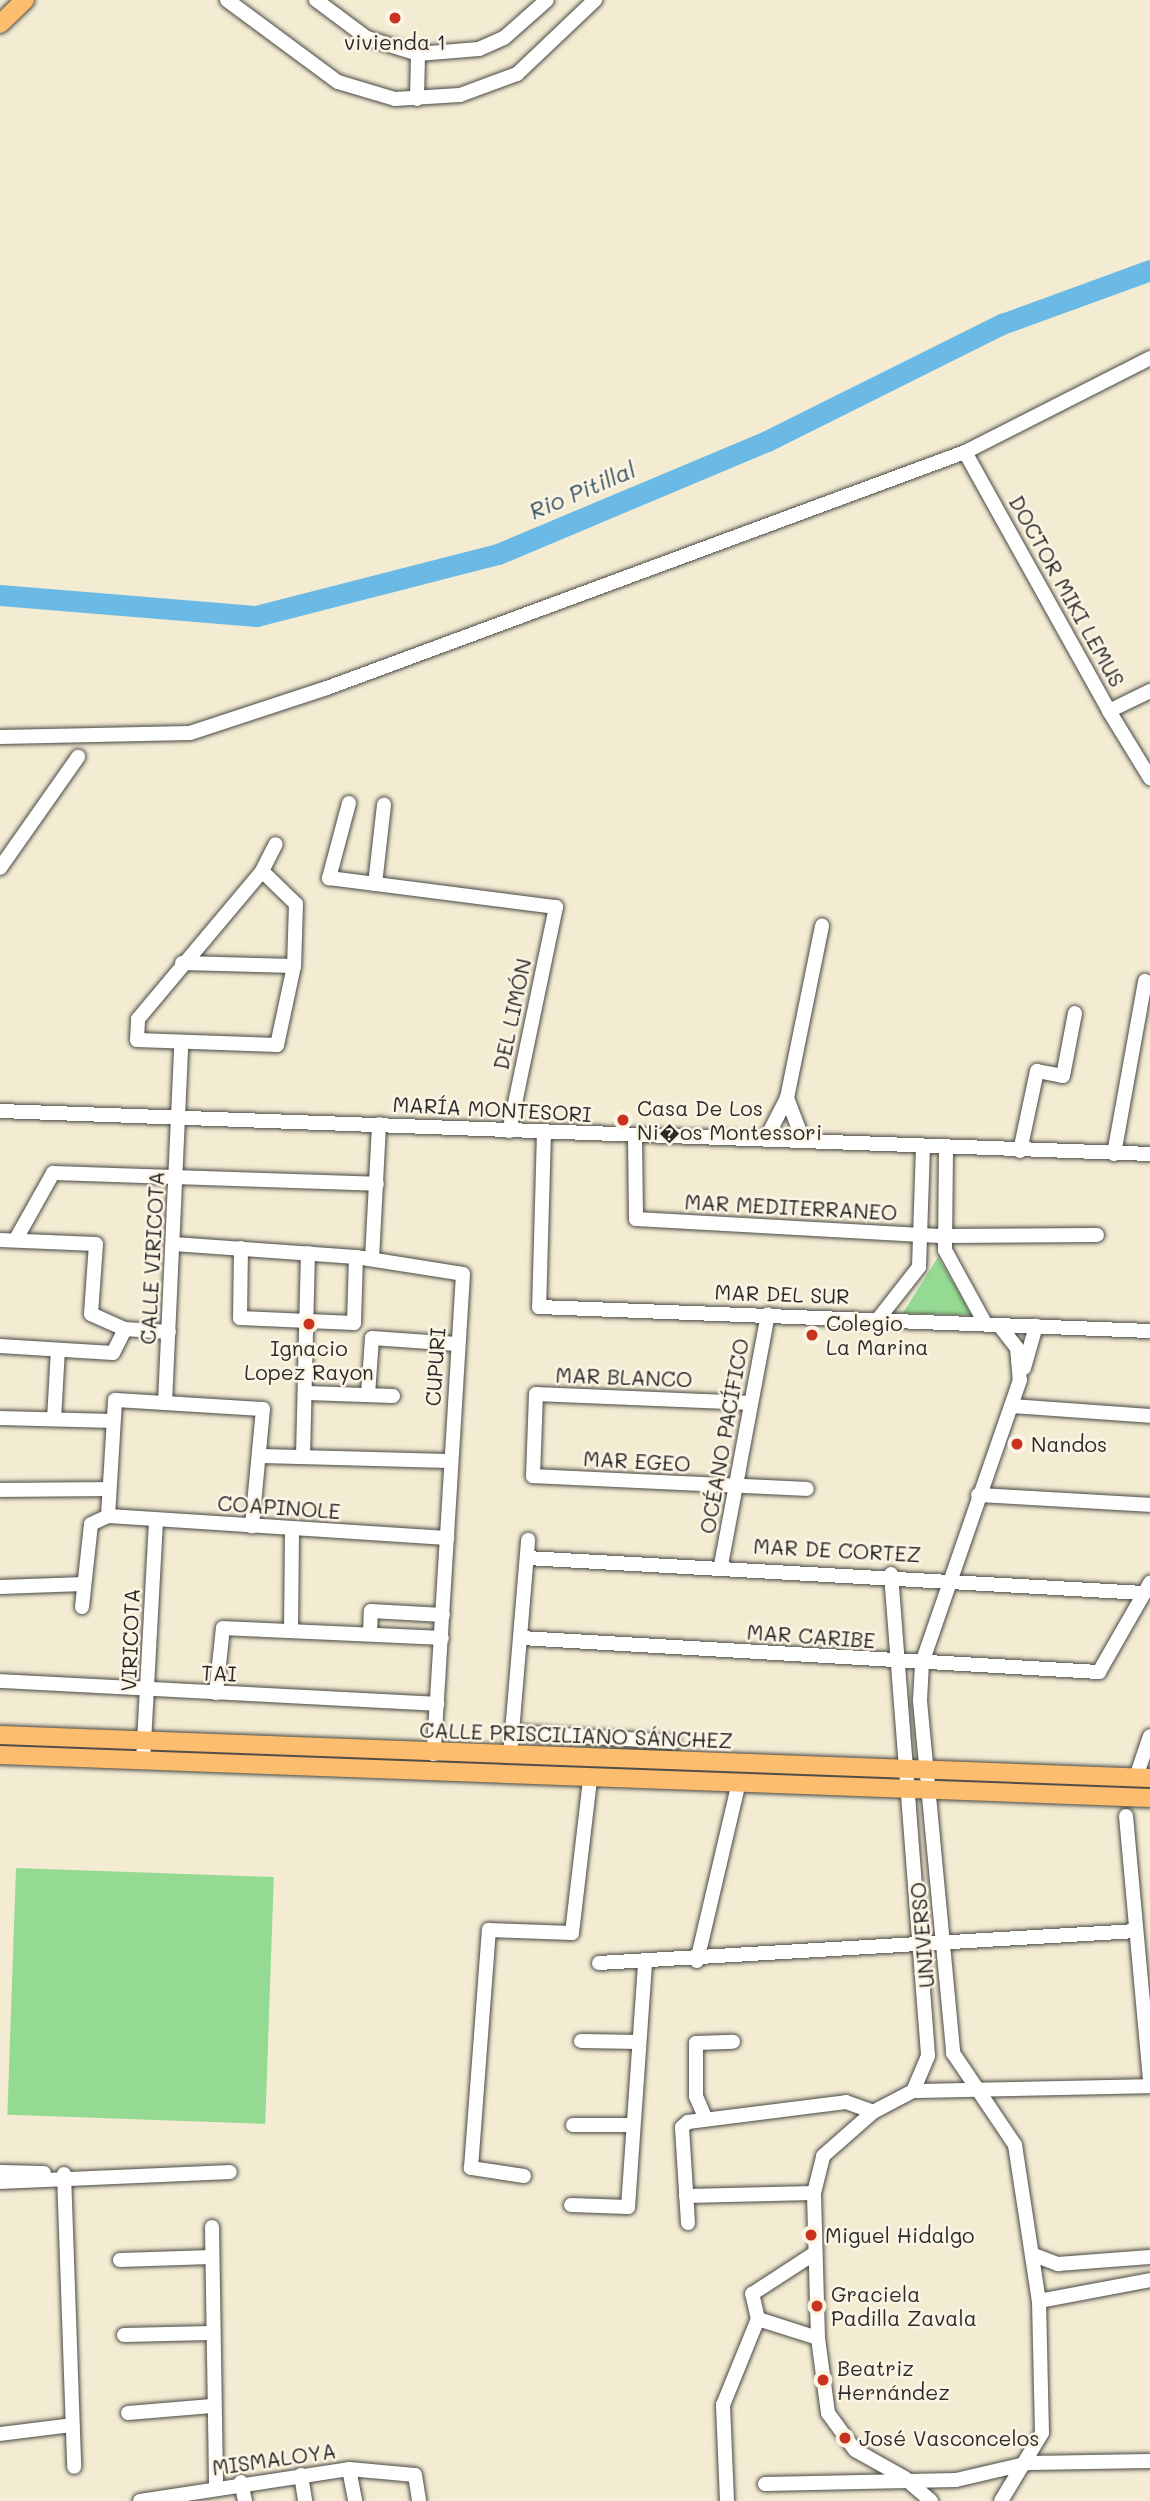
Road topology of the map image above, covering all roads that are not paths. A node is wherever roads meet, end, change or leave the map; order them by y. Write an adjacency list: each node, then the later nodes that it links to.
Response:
1 (26, 0): 6 (main road)
2 (227, 0): 8 (street)
3 (316, 0): 7 (street)
4 (547, 0): 7 (street)
5 (595, 0): 8 (street)
6 (0, 24)
7 (418, 54): 8 (street)
8 (417, 99)
9 (1150, 358): 10 (street)
10 (965, 452): 12 (street, DOCTOR MIKI LEMUS); 13 (street)
11 (1150, 691): 12 (street, DOCTOR MIKI LEMUS)
12 (1109, 711): 15 (street)
13 (0, 737)
14 (78, 757): 19 (street)
15 (1150, 778)
16 (349, 803): 21 (street)
17 (384, 806): 21 (street)
18 (276, 844): 20 (street)
19 (0, 869)
20 (262, 871): 23 (street); 24 (street)
21 (375, 884): 32 (street, DEL LIMÓN)
22 (821, 926): 28 (street)
23 (183, 963): 24 (street); 27 (street)
24 (294, 966): 27 (street)
25 (1145, 981): 40 (street)
26 (1075, 1013): 39 (street)
27 (181, 1045): 30 (street, CALLE VIRICOTA)
28 (787, 1098): 35 (street); 36 (street)
29 (0, 1111): 30 (street, MARÍA MONTESORI)
30 (177, 1116): 31 (street, MARÍA MONTESORI); 42 (street, CALLE VIRICOTA)
31 (379, 1124): 32 (street, MARÍA MONTESORI); 43 (street)
32 (509, 1131): 33 (street, MARÍA MONTESORI)
33 (544, 1132): 34 (street, MARÍA MONTESORI); 54 (street, MAR DEL SUR)
34 (635, 1136): 35 (street, MARÍA MONTESORI); 44 (street, MAR MEDITERRANEO)
35 (766, 1139): 36 (street, MARÍA MONTESORI)
36 (803, 1140): 37 (street, MARÍA MONTESORI)
37 (923, 1149): 38 (street, MARÍA MONTESORI); 44 (street)
38 (946, 1150): 39 (street, MARÍA MONTESORI); 46 (street)
39 (1020, 1151): 40 (street, MARÍA MONTESORI)
40 (1114, 1154): 41 (street, MARÍA MONTESORI)
41 (1150, 1154)
42 (179, 1175): 43 (street); 47 (street); 49 (street, CALLE VIRICOTA)
43 (377, 1184): 53 (street)
44 (920, 1235): 46 (street, MAR MEDITERRANEO); 55 (street)
45 (1097, 1235): 46 (street, MAR MEDITERRANEO)
46 (944, 1236): 57 (street)
47 (16, 1238): 48 (street); 59 (street)
48 (0, 1240)
49 (174, 1244): 50 (street, CUPURI); 61 (street, CALLE VIRICOTA)
50 (241, 1248): 51 (street, CUPURI); 56 (street)
51 (308, 1253): 52 (street, CUPURI); 56 (street)
52 (356, 1257): 53 (street, CUPURI); 56 (street)
53 (372, 1259): 62 (street, CUPURI)
54 (768, 1314): 55 (street, MAR DEL SUR); 70 (street, OCÉANO PACÍFICO)
55 (880, 1318): 57 (street, MAR DEL SUR)
56 (307, 1321): 66 (street)
57 (992, 1324): 58 (street, MAR DEL SUR); 65 (street)
58 (1036, 1326): 60 (street, MAR DEL SUR); 65 (street)
59 (125, 1329): 61 (street); 64 (street)
60 (1150, 1331)
61 (169, 1332): 69 (street, CALLE VIRICOTA)
62 (457, 1344): 67 (street); 78 (street, CUPURI)
63 (0, 1346): 64 (street)
64 (58, 1350): 74 (street)
65 (1020, 1380): 71 (street)
66 (307, 1393): 67 (street); 77 (street)
67 (368, 1395): 68 (street)
68 (393, 1396)
69 (165, 1403): 75 (street); 76 (street)
70 (751, 1403): 79 (street, MAR BLANCO); 80 (street, OCÉANO PACÍFICO)
71 (1012, 1406): 72 (street); 84 (street)
72 (1150, 1416)
73 (0, 1418): 74 (street)
74 (54, 1419): 75 (street)
75 (113, 1421): 81 (street)
76 (260, 1456): 77 (street); 88 (street)
77 (303, 1456): 78 (street)
78 (450, 1461): 90 (street, CUPURI)
79 (533, 1476): 80 (street, MAR EGEO)
80 (738, 1487): 82 (street, MAR EGEO); 93 (street, OCÉANO PACÍFICO)
81 (110, 1489): 83 (street); 86 (street)
82 (807, 1489)
83 (0, 1490)
84 (978, 1495): 85 (street); 95 (street)
85 (1150, 1505)
86 (108, 1516): 87 (street, COAPINOLE); 96 (street)
87 (156, 1520): 88 (street, COAPINOLE); 108 (street, VIRICOTA)
88 (252, 1525): 89 (street, COAPINOLE)
89 (292, 1529): 90 (street, COAPINOLE); 101 (street)
90 (447, 1538): 100 (street, CUPURI)
91 (528, 1540): 92 (street)
92 (527, 1558): 93 (street, MAR DE CORTEZ); 104 (street)
93 (721, 1565): 94 (street, MAR DE CORTEZ)
94 (891, 1574): 95 (street, MAR DE CORTEZ); 105 (street)
95 (949, 1577): 98 (street, MAR DE CORTEZ); 106 (street)
96 (84, 1584): 97 (street); 99 (street)
97 (0, 1587)
98 (1147, 1588): 106 (street, MAR CARIBE)
99 (82, 1607)
100 (443, 1615): 102 (street); 103 (street, CUPURI)
101 (290, 1629): 102 (street); 109 (street)
102 (370, 1634): 103 (street)
103 (442, 1638): 110 (street, CUPURI)
104 (521, 1638): 105 (street, MAR CARIBE); 111 (street)
105 (896, 1662): 106 (street, MAR CARIBE); 120 (street)
106 (922, 1663): 121 (street)
107 (0, 1681): 108 (street, TAI)
108 (149, 1691): 109 (street, TAI); 114 (street, VIRICOTA)
109 (216, 1693): 110 (street, TAI)
110 (437, 1704): 116 (street, CUPURI)
111 (513, 1732): 115 (street); 118 (street)
112 (0, 1735): 114 (main road, CALLE PRISCILIANO SÁNCHEZ)
113 (1150, 1736): 122 (street)
114 (146, 1742): 116 (main road, CALLE PRISCILIANO SÁNCHEZ); 119 (street, VIRICOTA)
115 (674, 1742)
116 (435, 1754): 118 (main road, CALLE PRISCILIANO SÁNCHEZ)
117 (0, 1755): 119 (main road, CALLE PRISCILIANO SÁNCHEZ)
118 (510, 1756): 120 (main road, CALLE PRISCILIANO SÁNCHEZ)
119 (143, 1761): 123 (main road, CALLE PRISCILIANO SÁNCHEZ)
120 (902, 1769): 121 (main road, CALLE PRISCILIANO SÁNCHEZ); 126 (street, UNIVERSO)
121 (926, 1770): 122 (main road, CALLE PRISCILIANO SÁNCHEZ); 125 (street, UNIVERSO)
122 (1143, 1778)
123 (590, 1780): 124 (main road, CALLE PRISCILIANO SÁNCHEZ); 149 (street)
124 (738, 1786): 126 (main road, CALLE PRISCILIANO SÁNCHEZ); 132 (street)
125 (930, 1791): 126 (main road, CALLE PRISCILIANO SÁNCHEZ); 127 (main road, CALLE PRISCILIANO SÁNCHEZ); 130 (street, UNIVERSO)
126 (906, 1792): 131 (street, UNIVERSO)
127 (1150, 1798)
128 (1126, 1816): 129 (street)
129 (1136, 1931): 130 (street); 140 (street)
130 (944, 1946): 131 (street); 138 (street, UNIVERSO)
131 (922, 1948): 132 (street); 139 (street, UNIVERSO)
132 (697, 1961): 133 (street)
133 (645, 1962): 134 (street); 136 (street)
134 (598, 1963)
135 (581, 2042): 136 (street)
136 (639, 2042): 146 (street)
137 (733, 2042): 144 (street)
138 (953, 2053): 139 (street); 142 (street, UNIVERSO)
139 (928, 2056): 141 (street, UNIVERSO)
140 (1150, 2083): 142 (street)
141 (913, 2091): 142 (street); 143 (street)
142 (976, 2091): 158 (street, UNIVERSO)
143 (873, 2112): 144 (street); 152 (street)
144 (704, 2115): 153 (street)
145 (573, 2125): 146 (street)
146 (631, 2125): 154 (street)
147 (0, 2172): 150 (street)
148 (230, 2172): 150 (street)
149 (524, 2176)
150 (64, 2179): 151 (street); 170 (street)
151 (0, 2182)
152 (814, 2193): 153 (street); 157 (street)
153 (686, 2196): 155 (street)
154 (571, 2206)
155 (688, 2223)
156 (212, 2227): 159 (street)
157 (815, 2253): 164 (street); 167 (street)
158 (1034, 2255): 160 (street); 163 (street, UNIVERSO)
159 (212, 2257): 161 (street); 165 (street)
160 (1150, 2257)
161 (120, 2260)
162 (1150, 2280): 163 (street)
163 (1039, 2301): 173 (street, UNIVERSO)
164 (758, 2319): 167 (street); 187 (street)
165 (211, 2333): 166 (street); 168 (street)
166 (124, 2335)
167 (818, 2338): 177 (street)
168 (212, 2406): 169 (street); 180 (street)
169 (128, 2413)
170 (72, 2425): 171 (street); 174 (street)
171 (0, 2434)
172 (1150, 2461): 173 (street)
173 (1029, 2463): 177 (street); 189 (street)
174 (74, 2467)
175 (349, 2469): 176 (street, MISMALOYA); 185 (street); 186 (street, MISMALOYA)
176 (301, 2475): 178 (street, MISMALOYA); 184 (street)
177 (905, 2478): 179 (street); 188 (street)
178 (241, 2482): 180 (street, MISMALOYA); 183 (street)
179 (765, 2484)
180 (216, 2487): 181 (street, MISMALOYA)
181 (190, 2497): 182 (street, MISMALOYA)
182 (140, 2501)
183 (245, 2501)
184 (305, 2501)
185 (355, 2501)
186 (419, 2501)
187 (727, 2501)
188 (931, 2501)
189 (1001, 2501)

